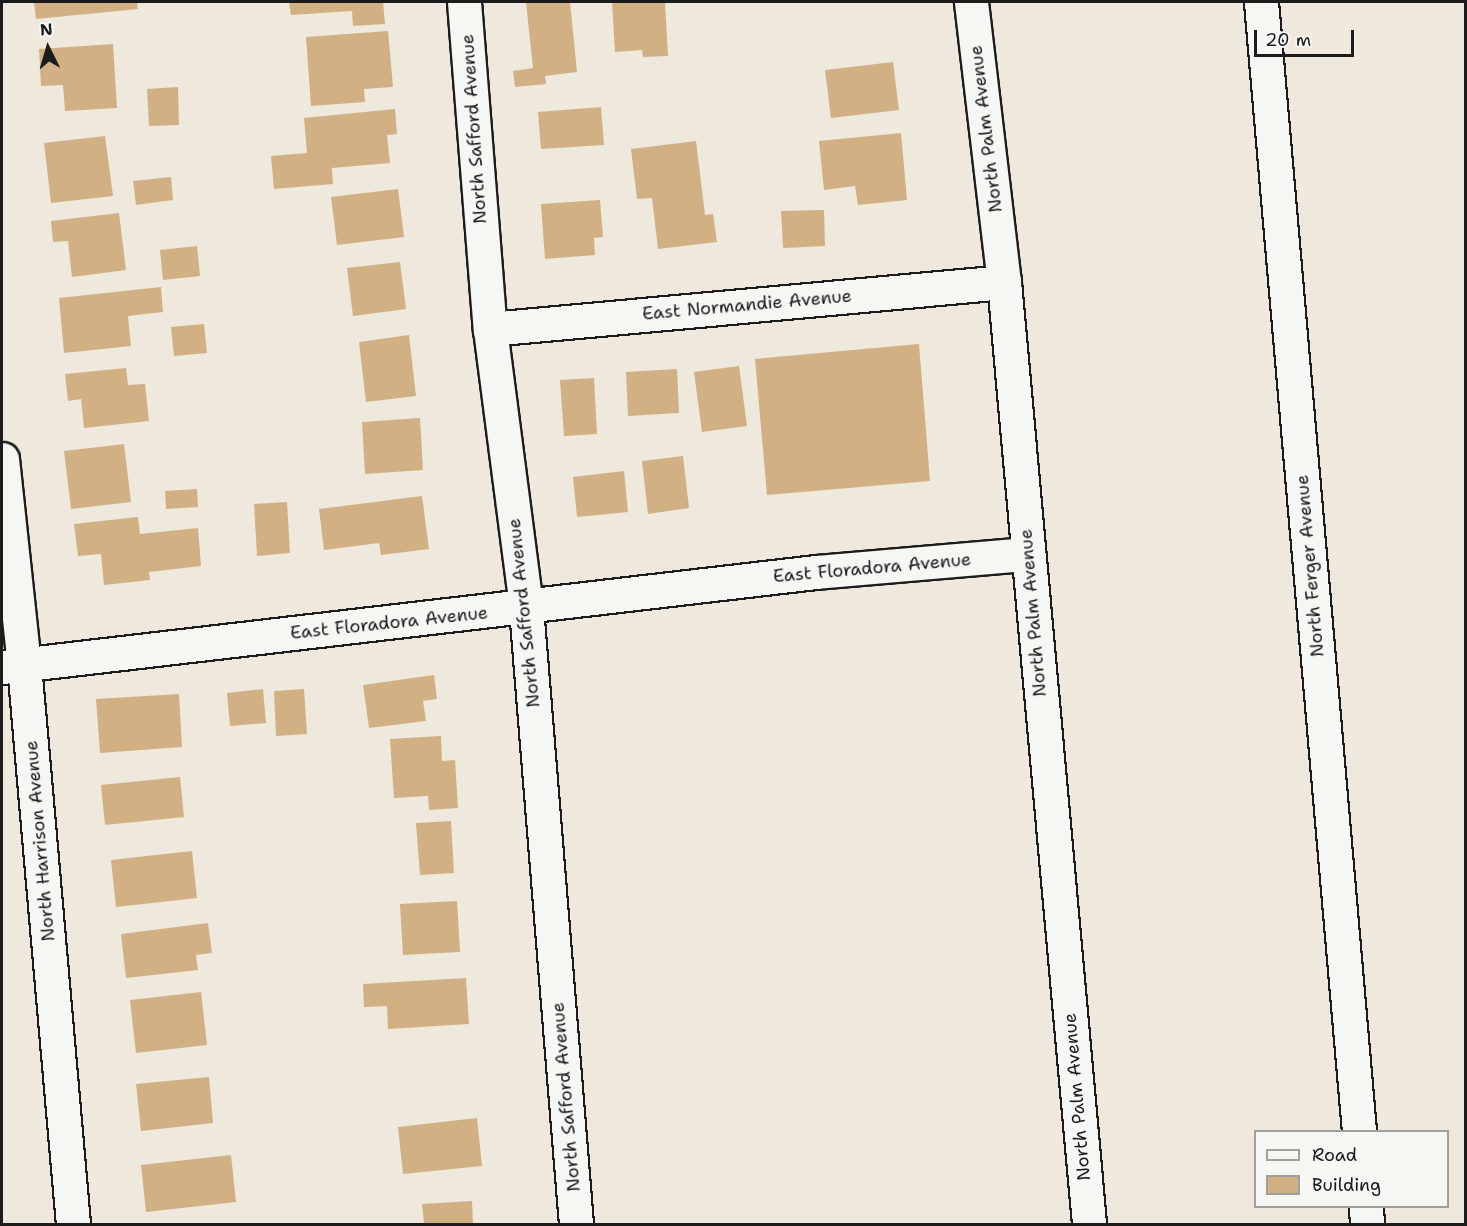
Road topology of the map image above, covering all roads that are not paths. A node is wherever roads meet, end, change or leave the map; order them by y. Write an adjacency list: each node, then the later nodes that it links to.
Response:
1 (464, 2): 5 (street, North Safford Avenue)
2 (971, 2): 4 (street, North Palm Avenue)
3 (1261, 2): 10 (street, North Ferger Avenue)
4 (1004, 282): 5 (street, East Normandie Avenue); 7 (street, North Palm Avenue)
5 (489, 329): 8 (street, North Safford Avenue)
6 (2, 459): 9 (street, North Harrison Avenue)
7 (1028, 554): 8 (street, East Floradora Avenue); 14 (street, North Palm Avenue)
8 (526, 608): 9 (street, East Floradora Avenue); 13 (street, North Safford Avenue)
9 (13, 666): 12 (street, North Harrison Avenue)
10 (1359, 1130)
11 (1366, 1208): 15 (street)
12 (73, 1224)
13 (576, 1224)
14 (1089, 1224)
15 (1367, 1224)

